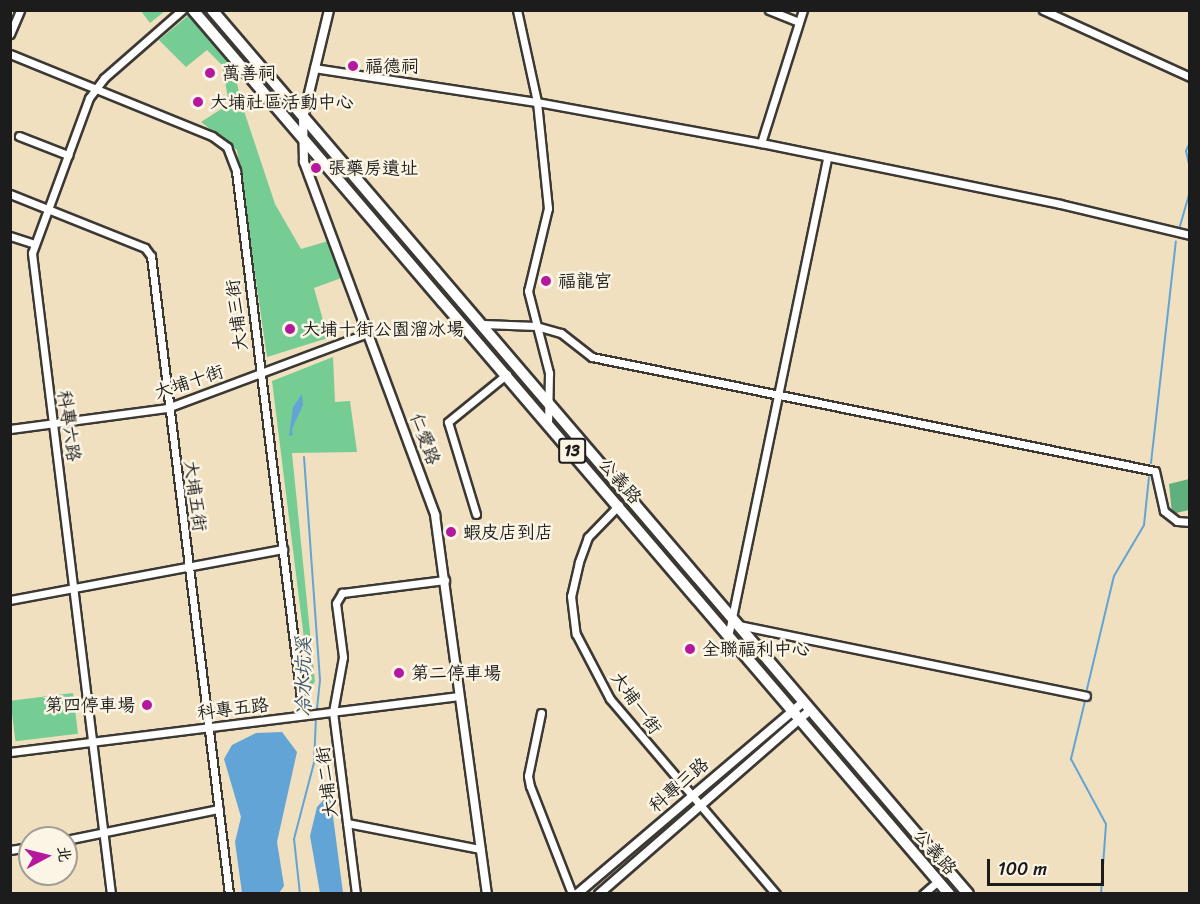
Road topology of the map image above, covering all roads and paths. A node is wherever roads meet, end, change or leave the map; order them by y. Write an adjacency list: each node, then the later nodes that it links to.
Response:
1 (20, 10): 11 (street)
2 (182, 10): 15 (street, 科專六路)
3 (193, 10): 19 (main road, 公義路 / 13)
4 (212, 10): 17 (main road, 公義路 / 13)
5 (329, 10): 13 (street, 仁愛路)
6 (517, 10): 16 (street)
7 (769, 10): 10 (street)
8 (803, 10): 10 (street)
9 (1043, 10): 14 (street)
10 (800, 22): 20 (street)
11 (10, 34)
12 (10, 54): 15 (street, 大埔三街)
13 (314, 68): 16 (street); 17 (street, 仁愛路)
14 (1190, 77)
15 (95, 90): 21 (street, 科專六路); 32 (street, 大埔三街)
16 (537, 102): 20 (street); 29 (street)
17 (303, 118): 19 (street, 仁愛路); 28 (main road, 公義路 / 13)
18 (19, 136): 21 (street)
19 (302, 136): 30 (street, 仁愛路); 31 (main road, 公義路 / 13)
20 (761, 143): 22 (street)
21 (68, 155): 24 (street, 科專六路)
22 (827, 158): 25 (street); 33 (street)
23 (10, 194): 24 (street, 大埔五街)
24 (48, 208): 27 (street, 科專六路); 35 (street, 大埔五街)
25 (1190, 235)
26 (10, 236): 27 (street)
27 (35, 244): 36 (street, 科專六路)
28 (483, 324): 29 (street); 34 (main road, 公義路 / 13)
29 (536, 326): 33 (street); 34 (street)
30 (369, 333): 32 (street, 大埔十街); 44 (street, 仁愛路)
31 (507, 374): 37 (main road, 公義路 / 13); 40 (street)
32 (259, 375): 35 (street, 大埔十街); 42 (street, 大埔三街)
33 (778, 394): 41 (street); 47 (street)
34 (548, 402): 37 (street); 47 (main road, 公義路 / 13)
35 (167, 408): 36 (street, 大埔十街); 43 (street, 大埔五街)
36 (54, 423): 38 (street, 大埔十街); 45 (street, 科專六路)
37 (548, 423): 39 (main road, 公義路 / 13)
38 (10, 429)
39 (619, 505): 48 (main road, 公義路 / 13); 62 (street, 大埔一街)
40 (476, 514)
41 (1190, 522)
42 (283, 549): 43 (street); 55 (street, 大埔三街)
43 (189, 565): 45 (street); 57 (street, 大埔五街)
44 (445, 580): 49 (street, 仁愛路); 53 (street, 大埔二街)
45 (74, 587): 46 (street); 58 (street, 科專六路)
46 (10, 600)
47 (736, 619): 48 (street); 48 (street); 50 (street); 51 (main road, 公義路 / 13)
48 (729, 632): 52 (main road, 公義路 / 13)
49 (458, 696): 53 (street, 科專五路); 68 (street, 仁愛路)
50 (1086, 696)
51 (806, 706): 52 (street, 科專三路); 56 (street, 科專三路); 61 (main road, 公義路 / 13)
52 (793, 710): 56 (main road, 公義路 / 13); 62 (street, 科專三路)
53 (330, 712): 55 (street, 科專五路); 65 (street, 大埔二街)
54 (541, 713): 74 (street)
55 (307, 715): 57 (street, 科專五路)
56 (801, 719): 60 (main road, 公義路 / 13); 63 (street, 科專三路)
57 (209, 727): 58 (street, 科專五路); 64 (street, 大埔五街)
58 (92, 741): 59 (street, 科專五路); 66 (street, 科專六路)
59 (10, 752)
60 (840, 766): 61 (street); 69 (main road, 公義路 / 13)
61 (863, 771): 80 (main road, 公義路 / 13)
62 (692, 797): 63 (street, 大埔一街); 75 (street, 科專三路)
63 (699, 805): 76 (street, 科專三路); 77 (street, 大埔一街)
64 (219, 809): 66 (street); 71 (street, 大埔五街)
65 (347, 823): 68 (street); 72 (street, 大埔二街)
66 (104, 833): 67 (street); 70 (street, 科專六路)
67 (78, 838)
68 (480, 849): 73 (street, 仁愛路)
69 (938, 881): 78 (street); 79 (main road, 公義路 / 13)
70 (111, 894)
71 (229, 894)
72 (356, 894)
73 (487, 894)
74 (572, 894)
75 (577, 894)
76 (599, 894)
77 (776, 894)
78 (923, 894)
79 (949, 894)
80 (968, 894)

